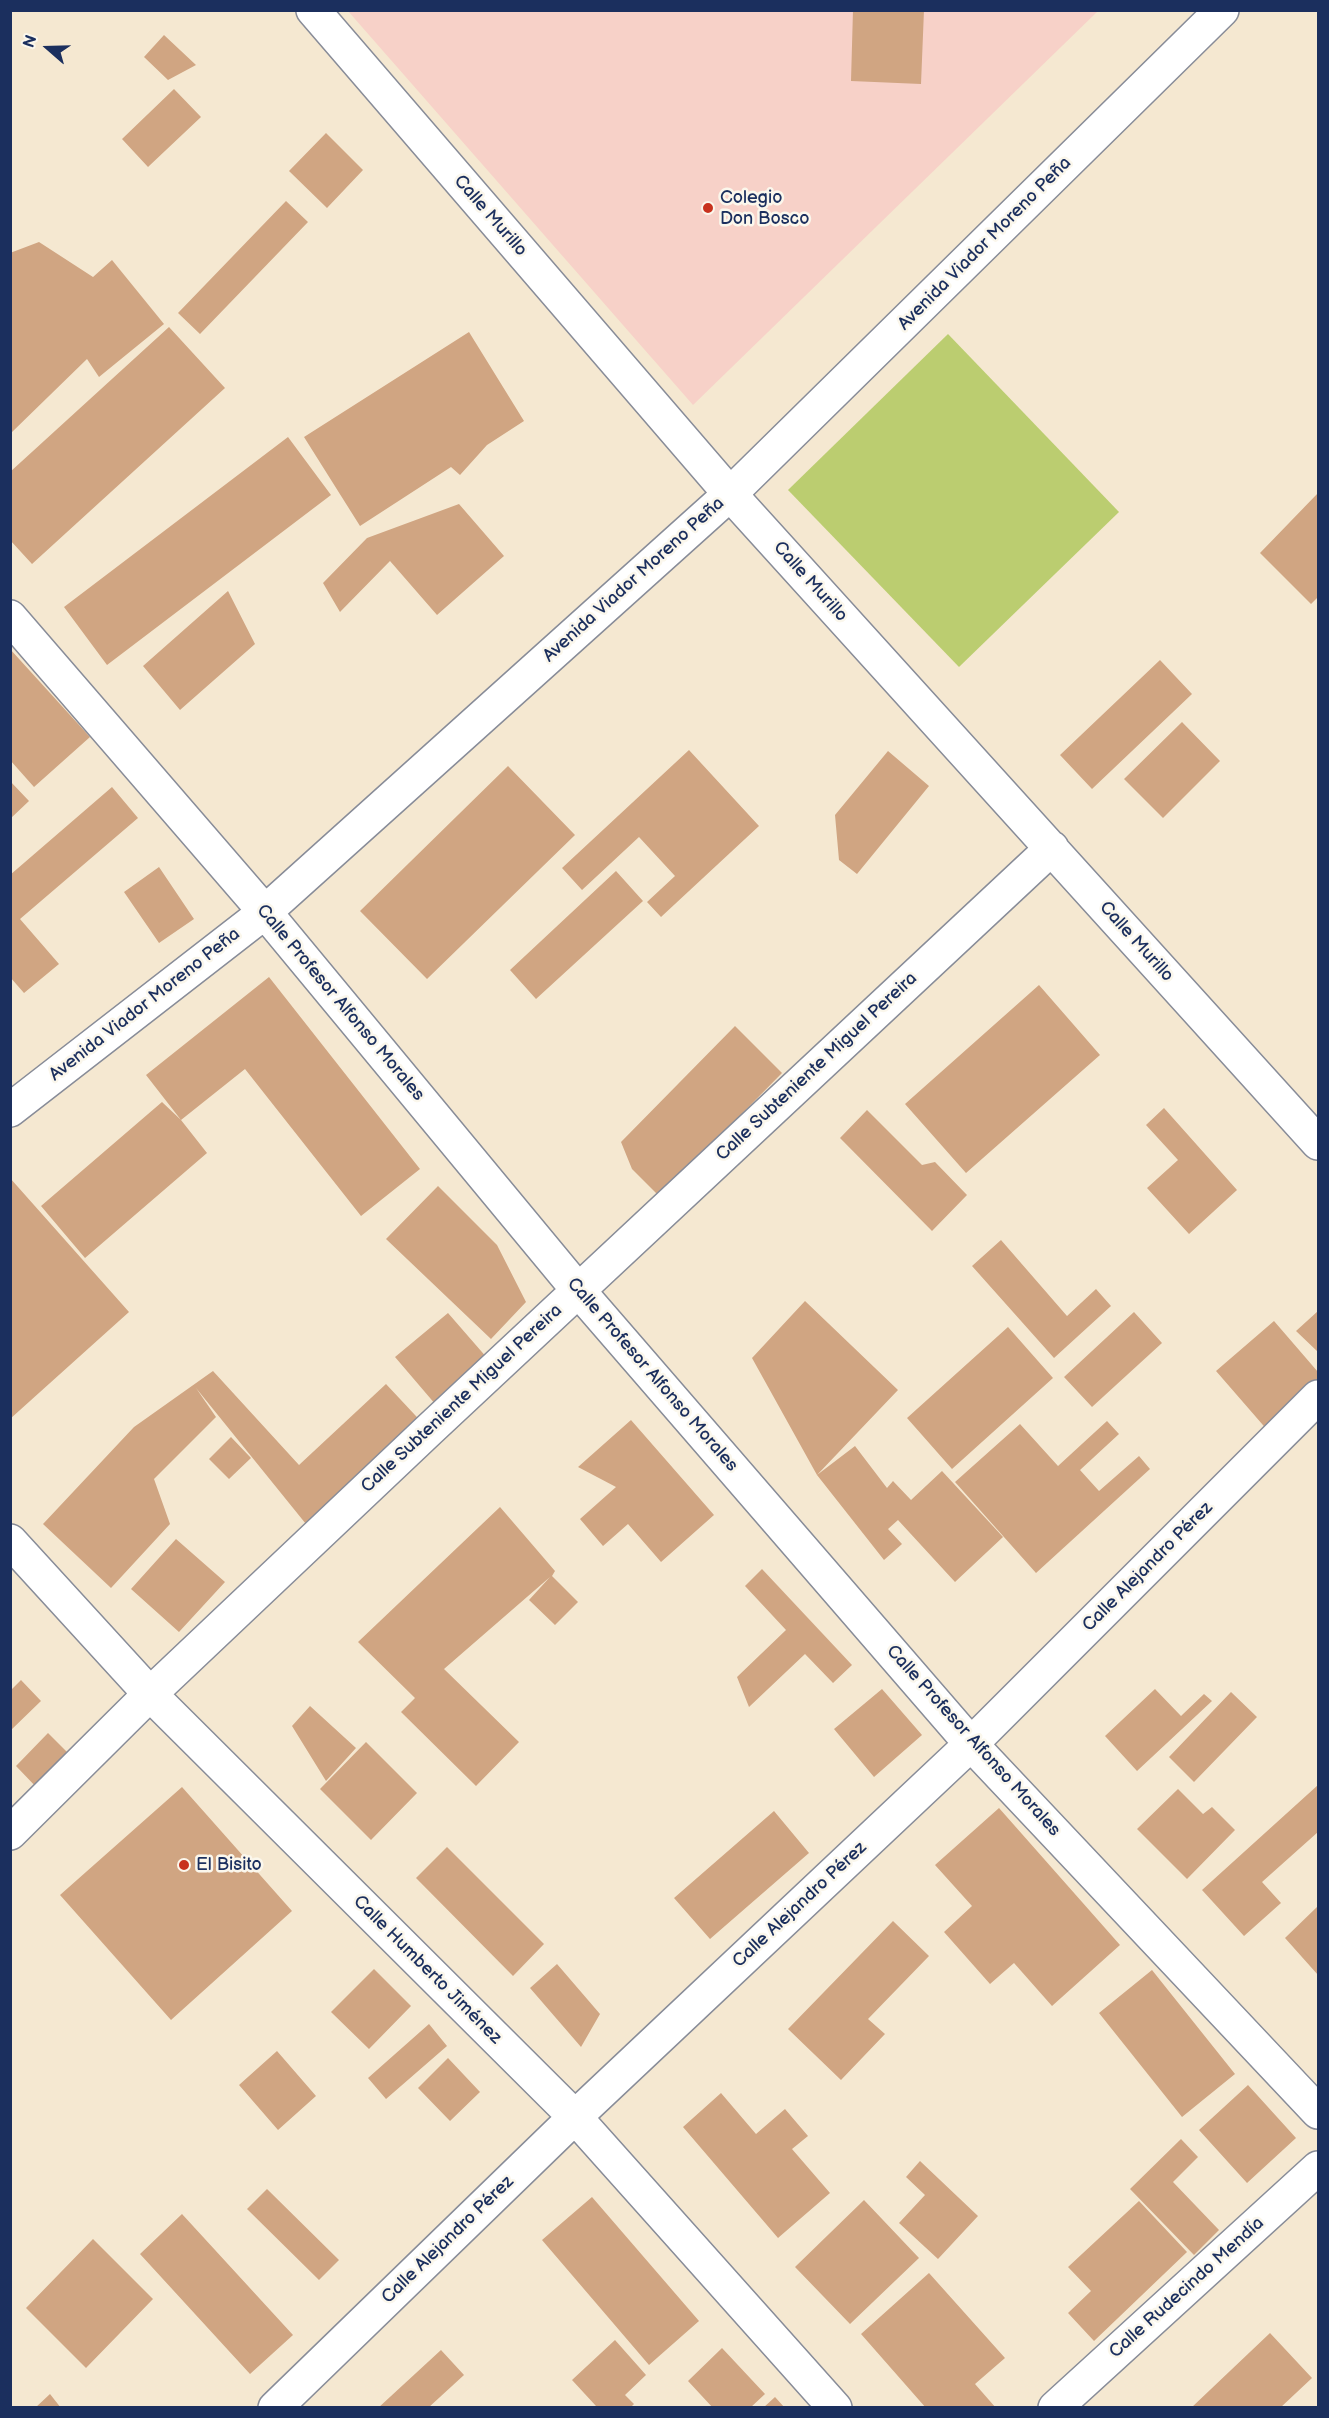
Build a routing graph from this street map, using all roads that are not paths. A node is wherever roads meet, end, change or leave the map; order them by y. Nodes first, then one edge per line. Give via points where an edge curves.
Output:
1 (313, 10) edge
2 (1222, 10) edge
3 (730, 494) junction
4 (10, 617) edge
5 (1052, 848) junction
6 (266, 912) junction
7 (10, 1110) edge
8 (1318, 1143) edge
9 (578, 1290) junction
10 (1318, 1397) edge
11 (10, 1541) edge
12 (150, 1695) junction
13 (971, 1744) junction
14 (10, 1833) edge
15 (1318, 2112) edge
16 (575, 2117) junction
17 (1318, 2168) edge
18 (275, 2408) edge
19 (835, 2408) edge
20 (1055, 2408) edge

1 - 3 street, Calle Murillo
2 - 3 street, Avenida Viador Moreno Peña
3 - 5 street, Calle Murillo
3 - 6 street, Avenida Viador Moreno Peña
4 - 6 street, Calle Profesor Alfonso Morales
5 - 8 street, Calle Murillo
5 - 9 street, Calle Subteniente Miguel Pereira
6 - 7 street, Avenida Viador Moreno Peña
6 - 9 street, Calle Profesor Alfonso Morales
9 - 12 street, Calle Subteniente Miguel Pereira
9 - 13 street, Calle Profesor Alfonso Morales
10 - 13 street, Calle Alejandro Pérez
11 - 12 street, Calle Humberto Jiménez
12 - 14 street, Calle Subteniente Miguel Pereira
12 - 16 street, Calle Humberto Jiménez
13 - 15 street, Calle Profesor Alfonso Morales
13 - 16 street, Calle Alejandro Pérez
16 - 18 street, Calle Alejandro Pérez
16 - 19 street, Calle Humberto Jiménez
17 - 20 street, Calle Rudecindo Mendía

